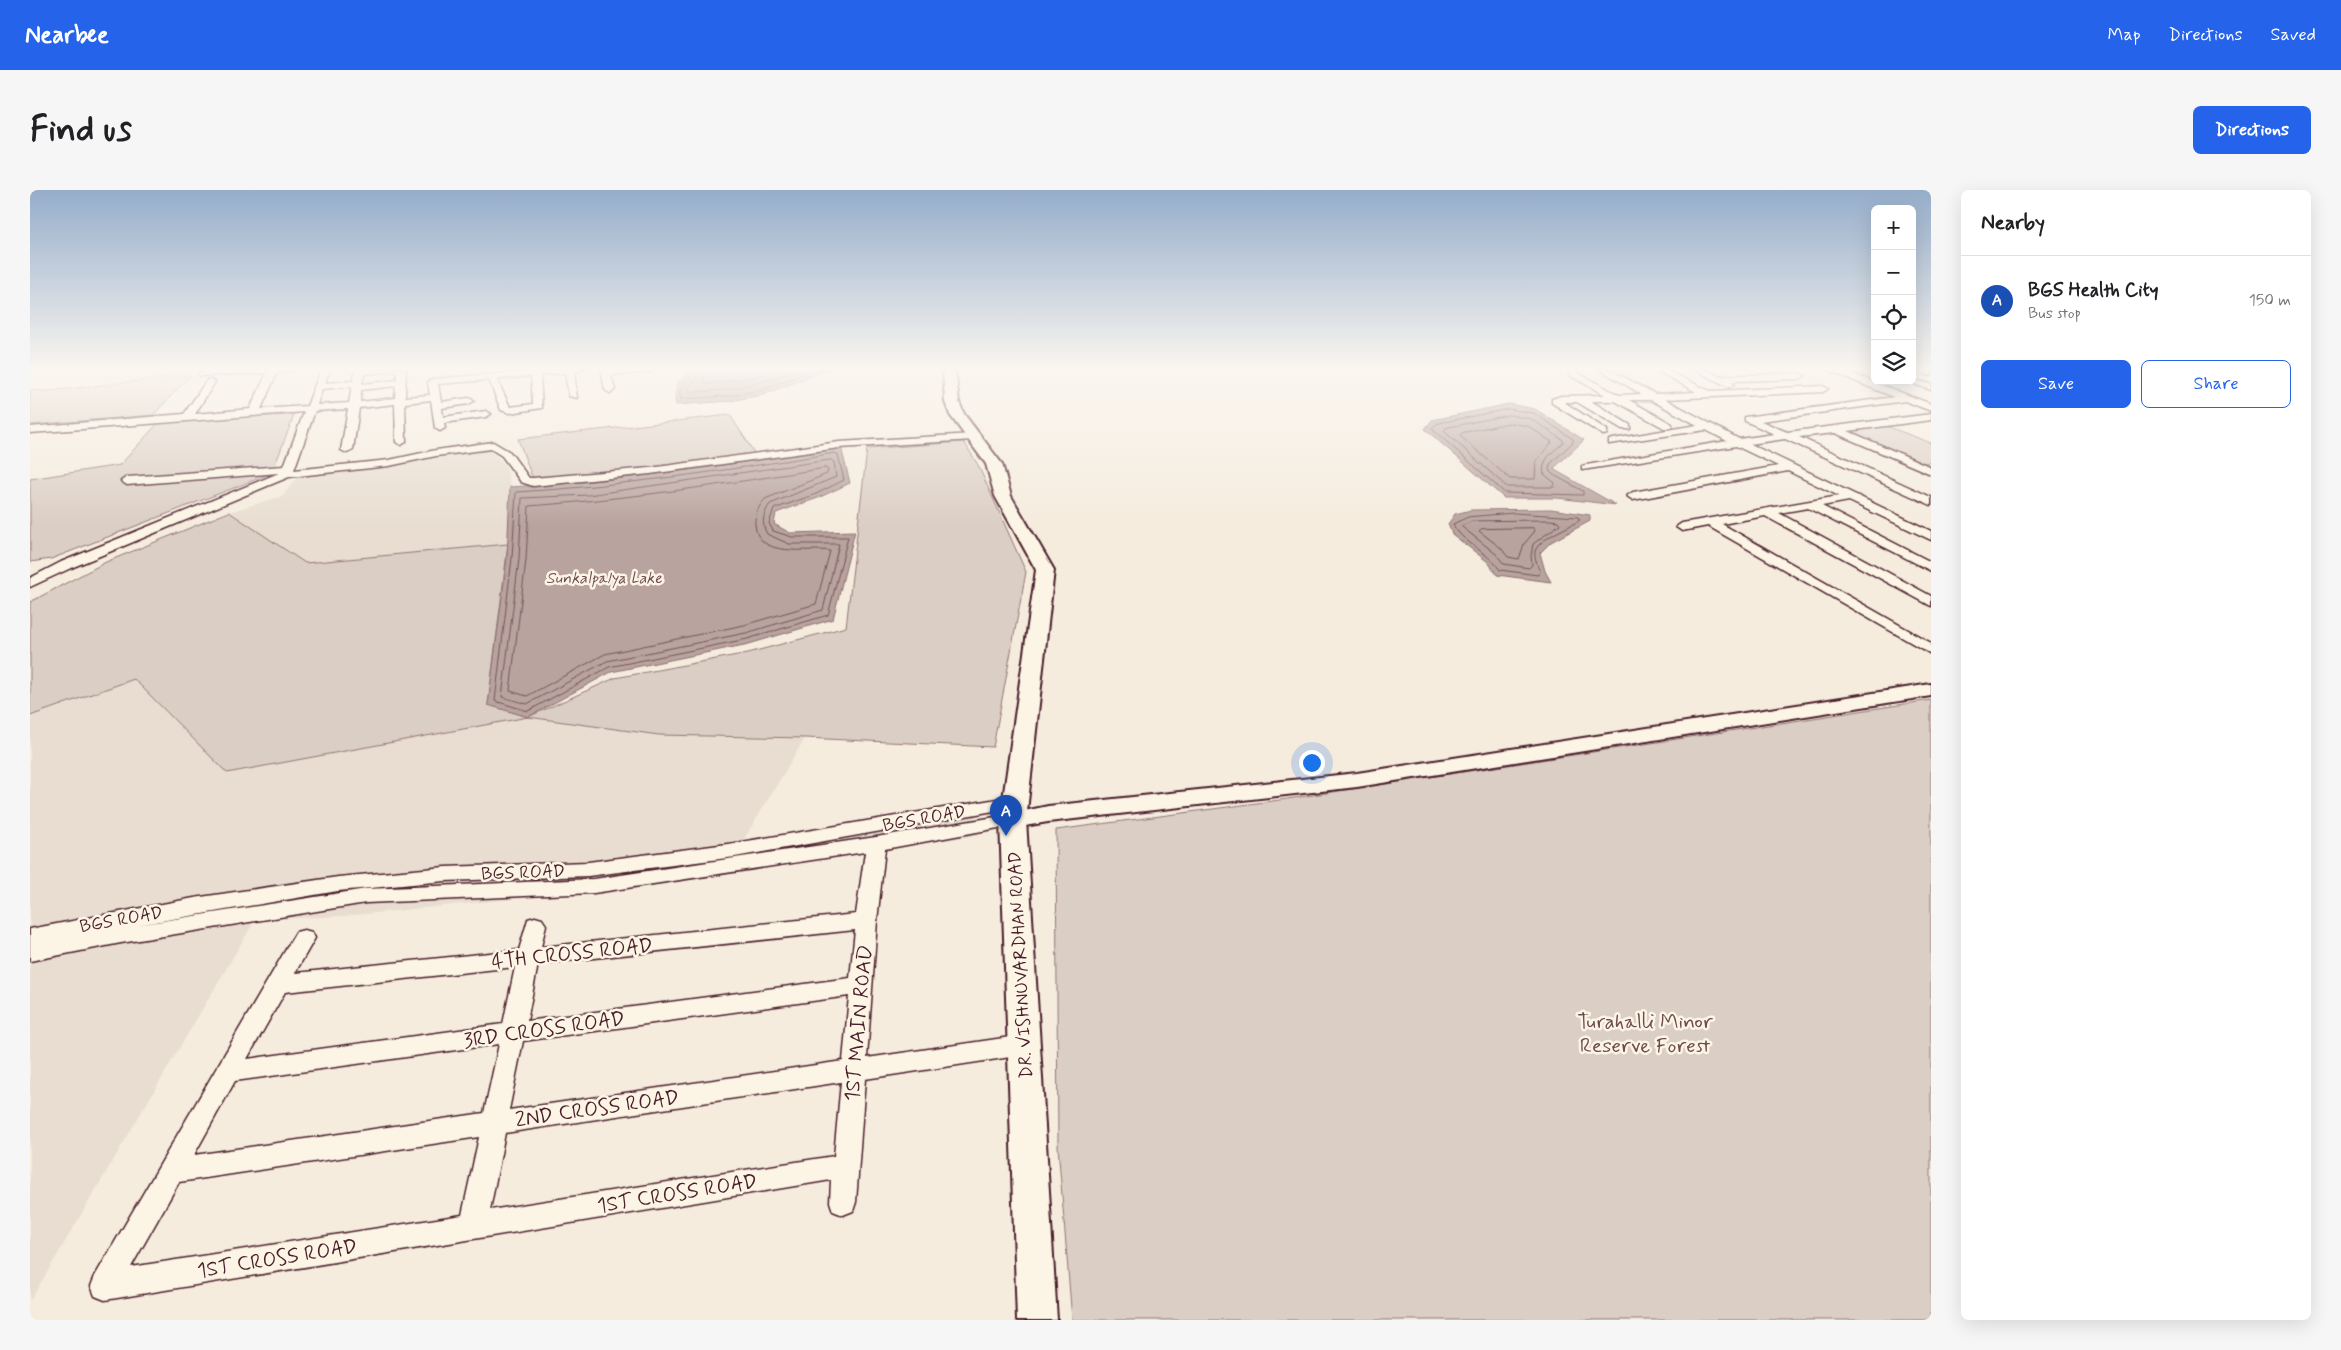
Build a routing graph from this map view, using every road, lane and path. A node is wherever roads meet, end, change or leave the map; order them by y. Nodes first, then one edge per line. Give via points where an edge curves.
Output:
1 (130, 422) edge
2 (305, 422) edge
3 (351, 422) edge
4 (400, 422) edge
5 (438, 422) edge
6 (453, 422) edge
7 (962, 422) edge
8 (1587, 422) edge
9 (1618, 422) edge
10 (1660, 422) edge
11 (1698, 422) edge
12 (1756, 422) edge
13 (1893, 422) edge
14 (1668, 426) dead end
15 (1626, 427) dead end
16 (1707, 427) junction
17 (1835, 429) junction
18 (30, 430) edge
19 (1603, 432) dead end
20 (1788, 436) junction
21 (973, 437) junction
22 (401, 442) dead end
23 (1614, 442) dead end
24 (1738, 442) junction
25 (347, 450) dead end
26 (1586, 468) dead end
27 (1791, 468) junction
28 (288, 471) junction
29 (1931, 471) edge
30 (127, 481) dead end
31 (1633, 496) dead end
32 (1851, 496) junction
33 (1931, 501) edge
34 (1809, 504) junction
35 (1767, 512) junction
36 (1710, 522) junction
37 (1682, 527) dead end
38 (1931, 536) edge
39 (1931, 567) edge
40 (30, 583) edge
41 (1931, 602) edge
42 (1931, 650) edge
43 (1931, 690) edge
44 (1014, 811) junction
45 (876, 844) junction
46 (866, 921) junction
47 (535, 925) dead end
48 (30, 937) edge
49 (304, 938) dead end
50 (30, 953) edge
51 (528, 957) junction
52 (278, 984) junction
53 (861, 985) junction
54 (512, 1033) junction
55 (1024, 1045) junction
56 (854, 1070) junction
57 (227, 1072) junction
58 (494, 1123) junction
59 (846, 1166) junction
60 (170, 1171) junction
61 (843, 1202) dead end
62 (473, 1226) junction
63 (1037, 1320) edge

1 - 18 street
2 - 28 street
3 - 25 street
4 - 22 street
5 - 6 street via 439,425
7 - 21 main road, DR. VISHNUVARDHAN ROAD
8 - 19 street
9 - 15 street
10 - 14 street
11 - 16 street
12 - 20 street
13 - 17 street
16 - 23 street
16 - 24 street
17 - 20 street
17 - 29 street
20 - 24 street
20 - 33 street
21 - 28 street via 839,444 622,475 533,482 524,480 506,454 493,445 389,463
21 - 44 main road, DR. VISHNUVARDHAN ROAD via 994,464 1003,496 1045,570
24 - 26 street
24 - 27 street
27 - 31 street
27 - 32 street
28 - 30 street
28 - 40 street
32 - 34 street
32 - 38 street
34 - 35 street
34 - 39 street
35 - 36 street
35 - 41 street
36 - 37 street
36 - 42 street
43 - 44 street via 1357,780 1048,814
44 - 45 street, BGS ROAD
44 - 48 street, BGS ROAD via 596,868 436,875 338,884 194,906
44 - 55 main road, DR. VISHNUVARDHAN ROAD
45 - 46 street, 1ST MAIN ROAD
45 - 50 street, BGS ROAD via 557,890 413,893 322,902
46 - 51 street, 4TH CROSS ROAD
46 - 53 street, 1ST MAIN ROAD
47 - 51 street
49 - 52 street, 1ST CROSS ROAD
51 - 52 street, 4TH CROSS ROAD
51 - 54 street
52 - 57 street, 1ST CROSS ROAD
53 - 54 street, 3RD CROSS ROAD
53 - 56 street, 1ST MAIN ROAD
54 - 57 street, 3RD CROSS ROAD
54 - 58 street
55 - 56 street, 2ND CROSS ROAD
55 - 63 main road, DR. VISHNUVARDHAN ROAD
56 - 58 street, 2ND CROSS ROAD
56 - 59 street, 1ST MAIN ROAD
57 - 60 street, 1ST CROSS ROAD
58 - 60 street, 2ND CROSS ROAD
58 - 62 street
59 - 61 street, 1ST MAIN ROAD
59 - 62 street, 1ST CROSS ROAD
60 - 62 street, 1ST CROSS ROAD via 105,1286

